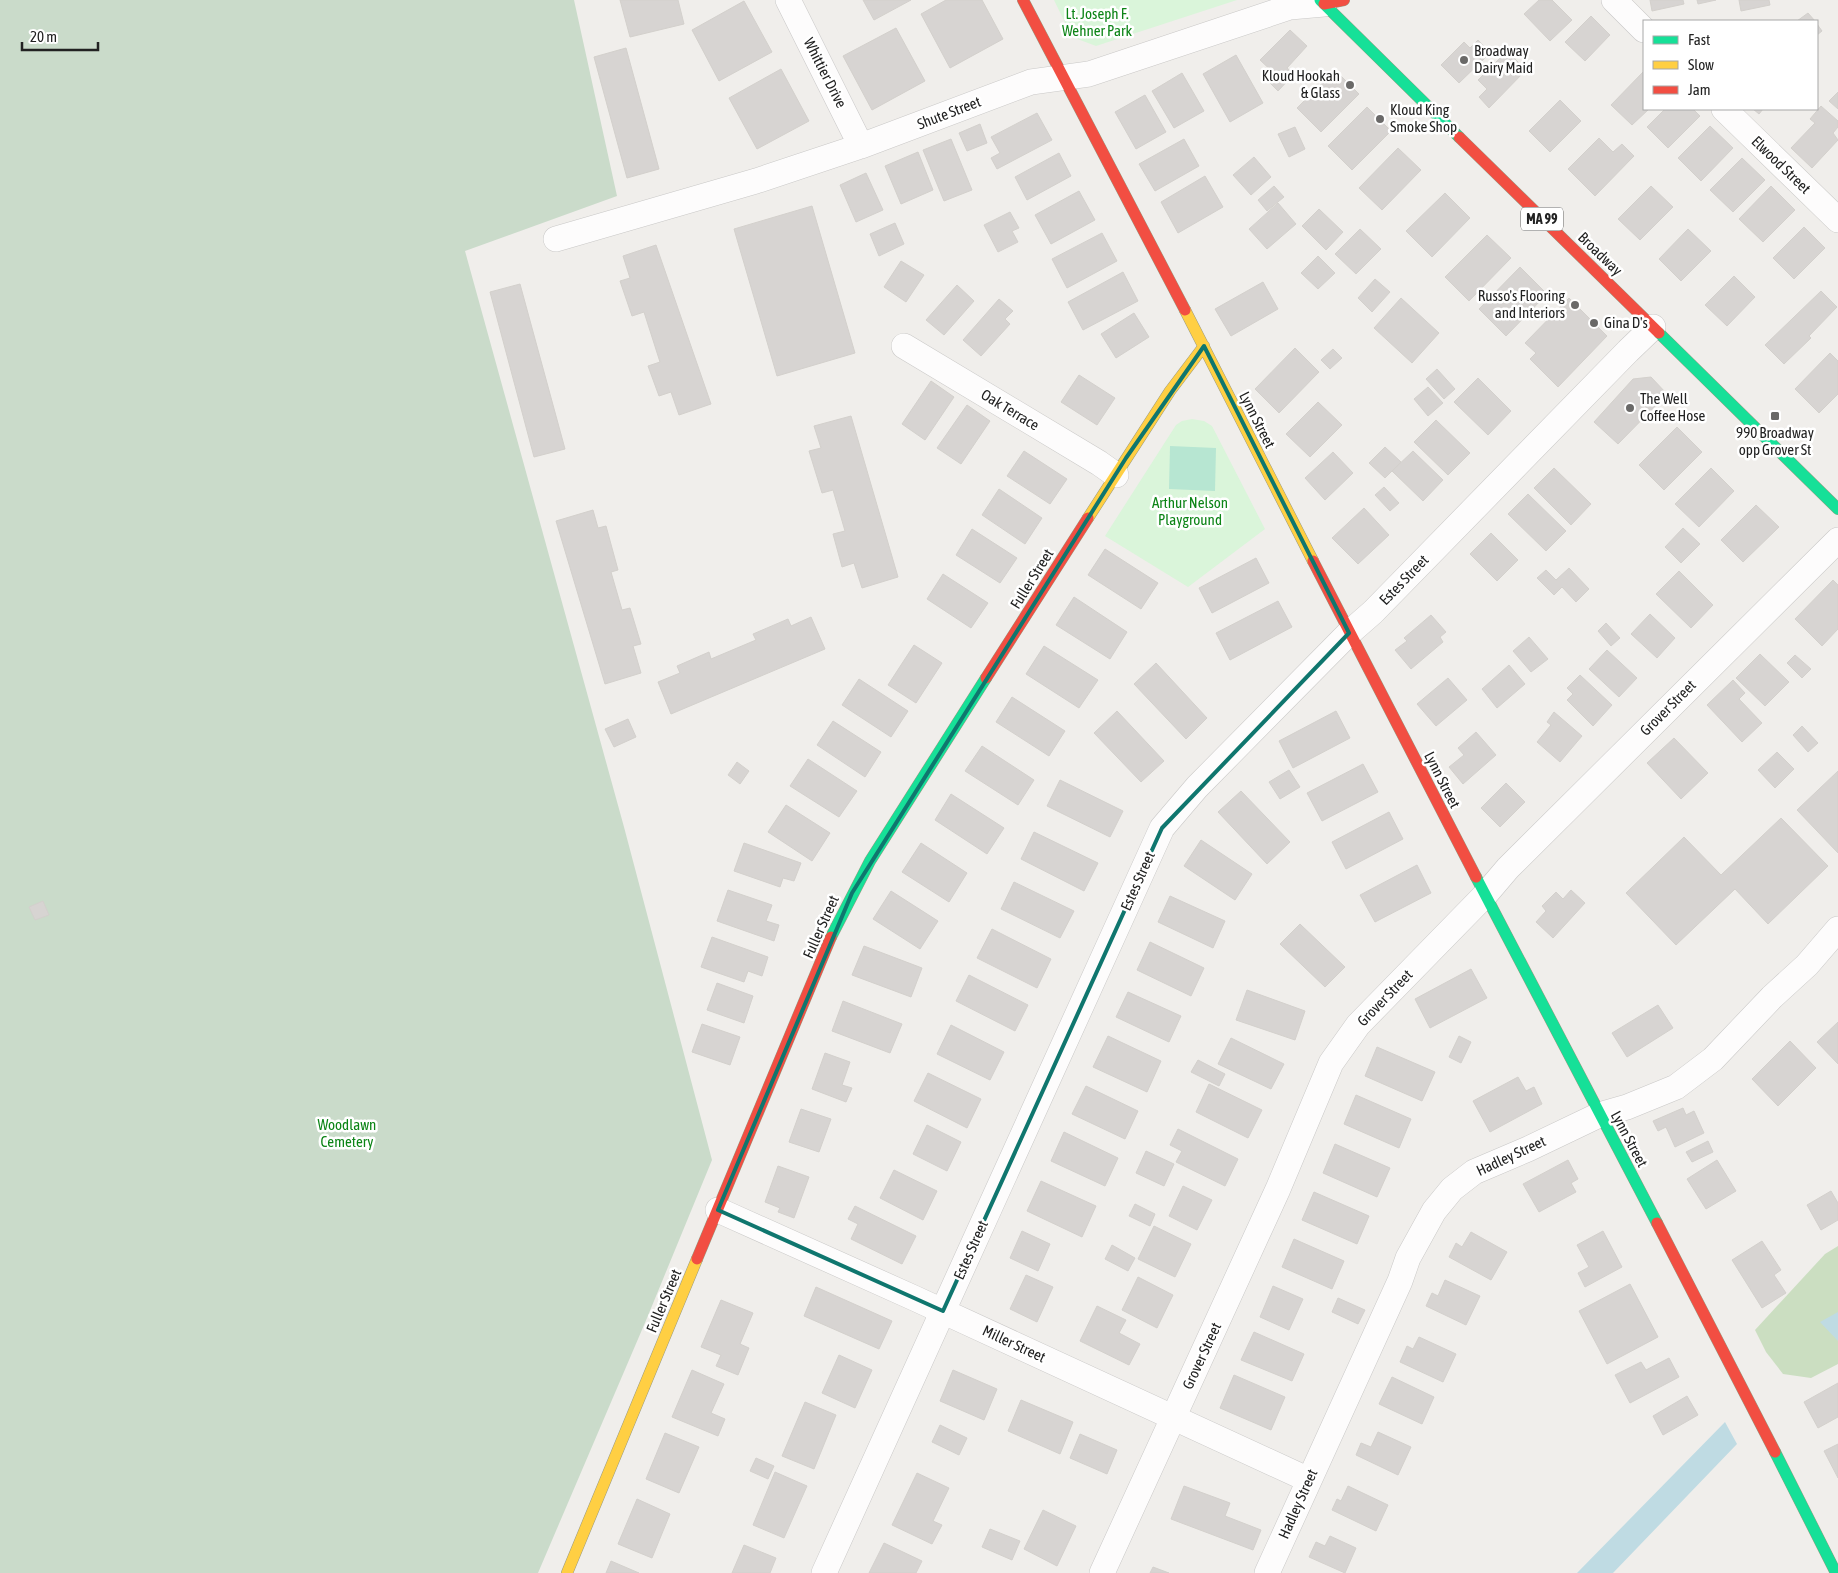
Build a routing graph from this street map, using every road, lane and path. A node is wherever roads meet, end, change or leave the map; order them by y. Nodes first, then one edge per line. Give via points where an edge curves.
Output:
1 (788, 0) edge
2 (1024, 0) edge
3 (1614, 0) edge
4 (1329, 1) edge
5 (1643, 29) edge
6 (1064, 79) junction
7 (1725, 110) edge
8 (861, 146) junction
9 (1838, 220) edge
10 (556, 239) dead end
11 (1653, 327) junction
12 (904, 346) dead end
13 (1204, 346) junction
14 (1116, 475) junction
15 (1838, 509) edge
16 (1838, 540) edge
17 (1349, 633) junction
18 (1486, 896) junction
19 (1838, 929) edge
20 (1599, 1115) junction
21 (718, 1210) junction
22 (943, 1311) junction
23 (1174, 1418) junction
24 (1308, 1480) junction
25 (567, 1573) edge
26 (824, 1573) edge
27 (1102, 1573) edge
28 (1267, 1573) edge
29 (1836, 1573) edge

1 - 8 street, Whittier Drive
2 - 6 main road, Lynn Street
3 - 5 street
4 - 6 street, Shute Street via 1290,7 1097,72
4 - 11 main road, Broadway / MA 99
6 - 8 street, Shute Street via 1031,82
6 - 13 main road, Lynn Street
7 - 9 street, Elwood Street
8 - 10 street, Shute Street via 756,181
11 - 15 main road, Broadway / MA 99
11 - 17 street, Estes Street
12 - 14 street, Oak Terrace
13 - 14 main road, Fuller Street via 1170,391
13 - 17 main road, Lynn Street
14 - 21 main road, Fuller Street via 852,893 836,924
16 - 18 street, Grover Street via 1508,868
17 - 18 main road, Lynn Street
17 - 22 street, Estes Street via 1197,787 1162,828
18 - 20 main road, Lynn Street
18 - 23 street, Grover Street via 1358,1025 1331,1063
19 - 20 street, Hadley Street via 1807,965 1713,1059 1676,1087
20 - 24 street, Hadley Street via 1474,1172 1452,1189 1434,1211 1408,1258
20 - 29 main road, Lynn Street
21 - 22 street, Miller Street
21 - 25 main road, Fuller Street
22 - 23 street, Miller Street
22 - 26 street, Estes Street
23 - 24 street, Miller Street
23 - 27 street, Grover Street
24 - 28 street, Hadley Street

